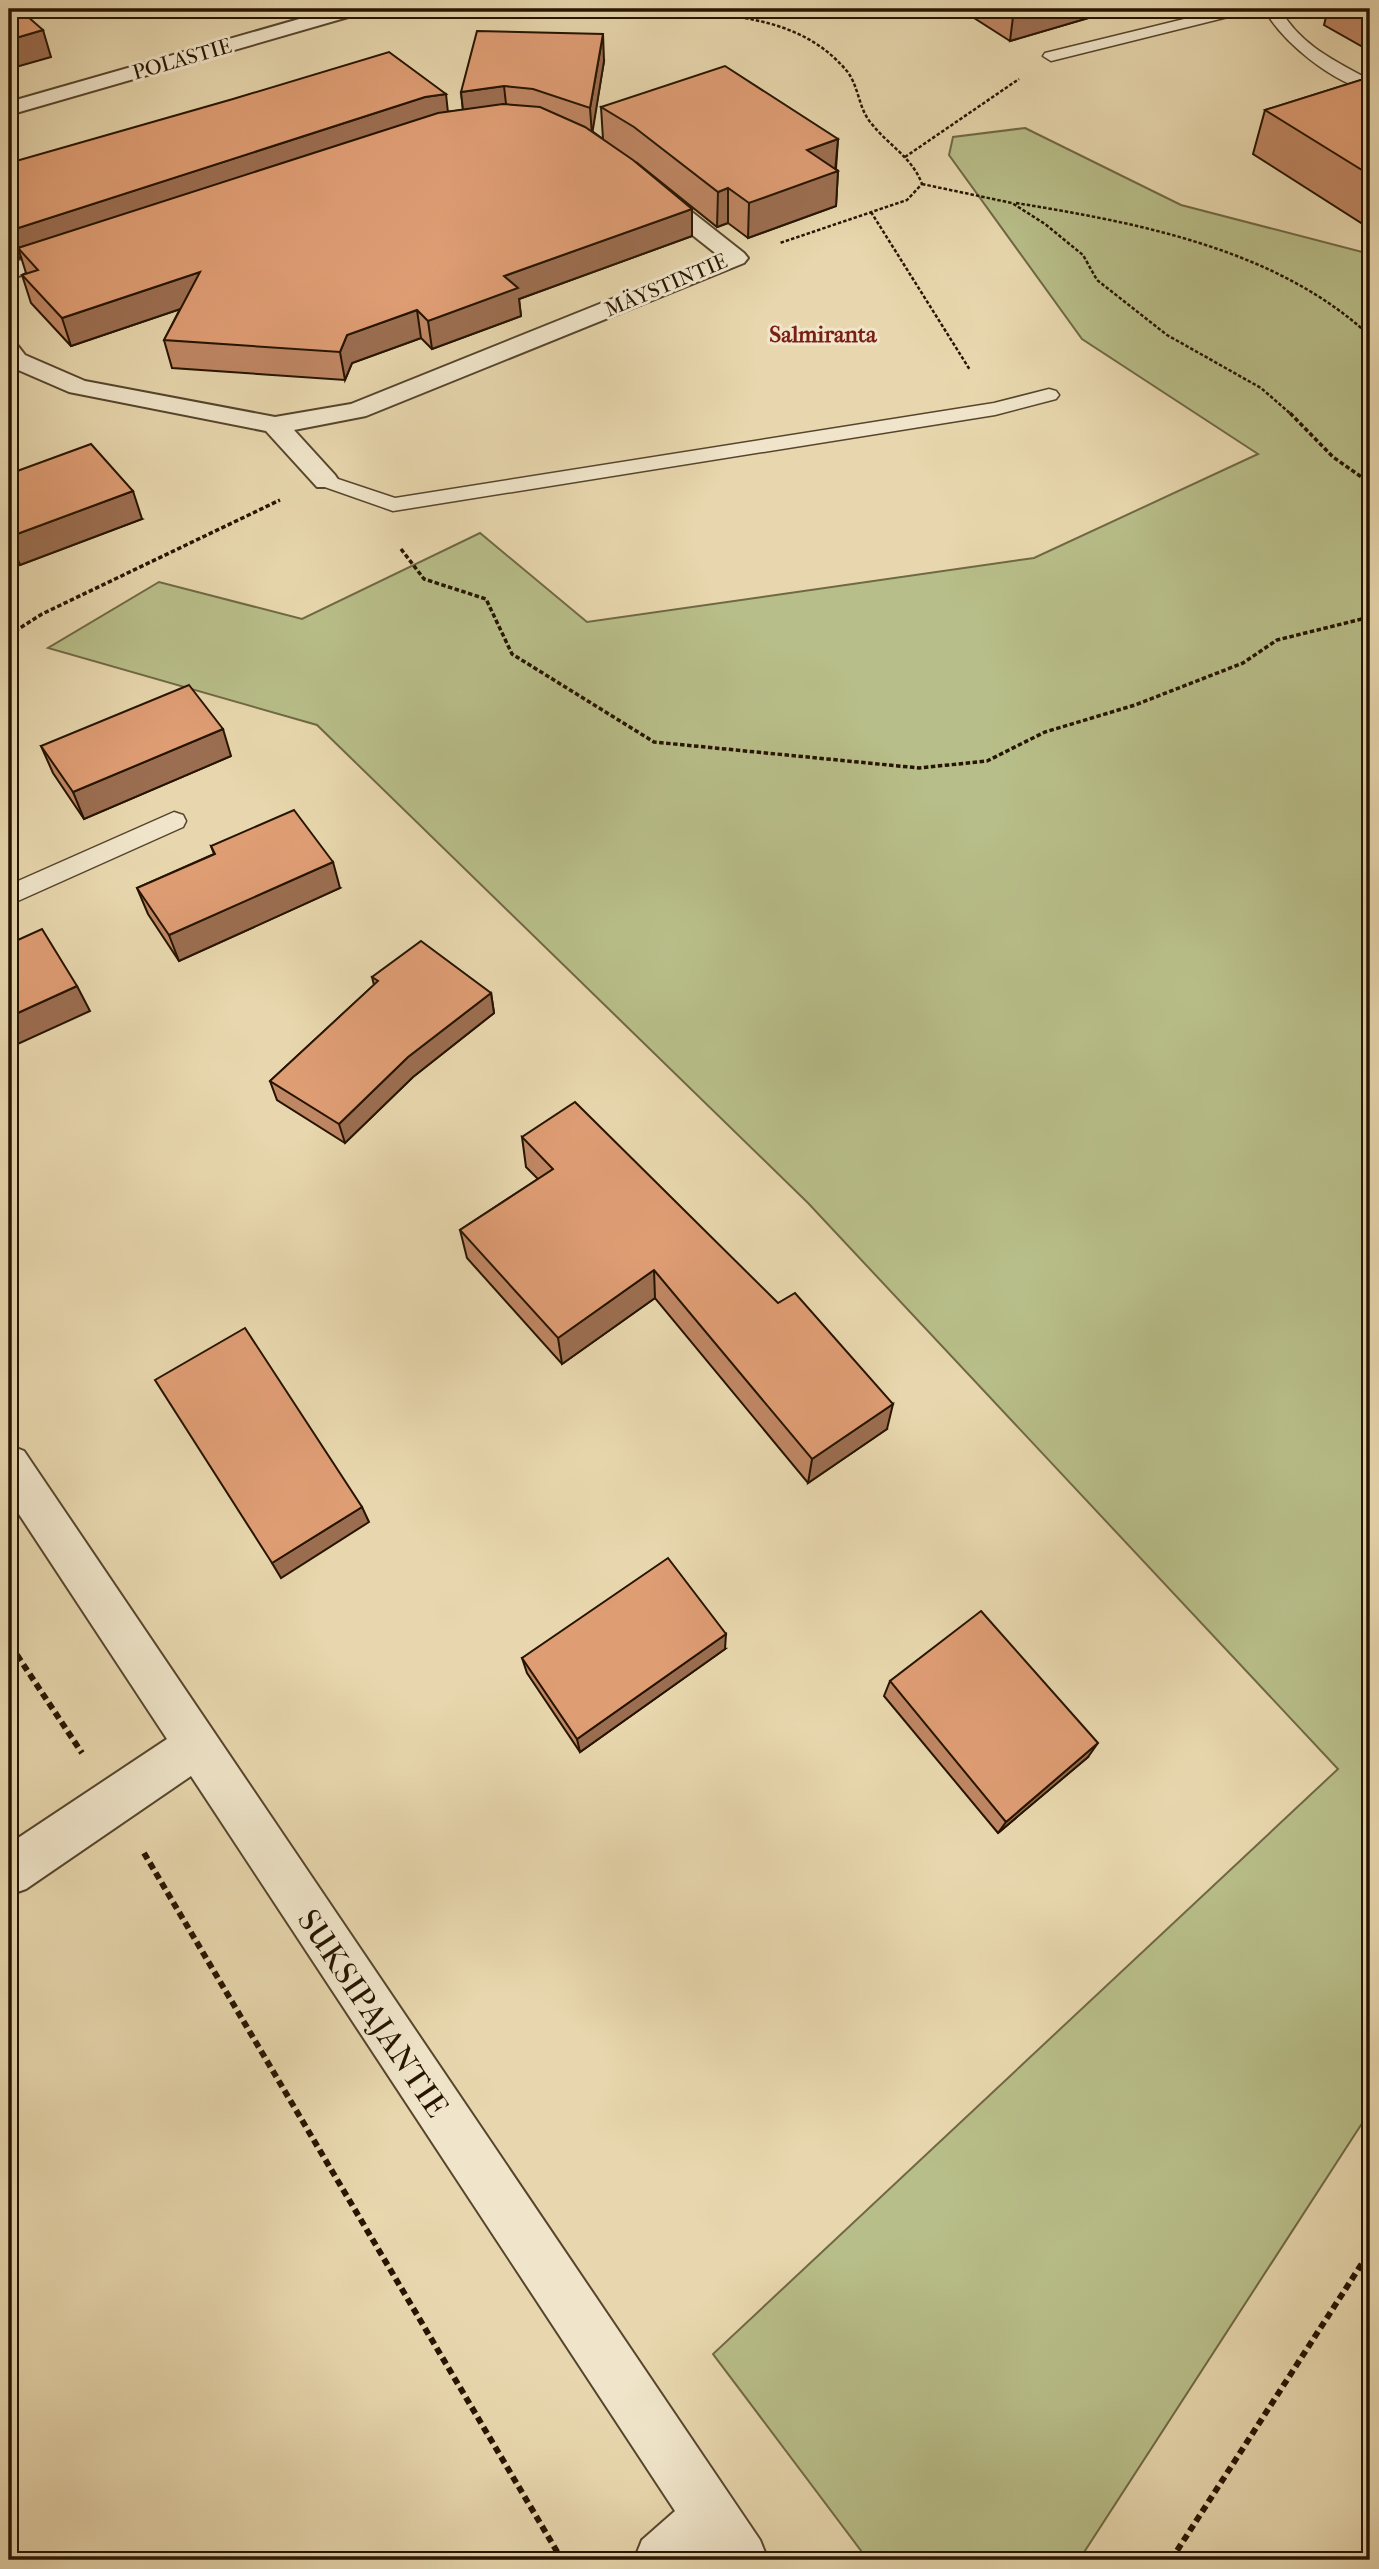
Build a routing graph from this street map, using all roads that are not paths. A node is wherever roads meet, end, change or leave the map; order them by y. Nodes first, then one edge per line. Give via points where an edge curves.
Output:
1 (355, 9) edge
2 (1243, 9) edge
3 (1272, 9) edge
4 (1051, 56) road end
5 (1370, 86) edge
6 (9, 109) edge
7 (631, 176) edge
8 (100, 242) edge
9 (9, 272) edge
10 (9, 351) edge
11 (1049, 395) dead end
12 (275, 425) junction
13 (326, 481) joint
14 (174, 821) dead end
15 (9, 896) edge
16 (9, 1464) edge
17 (195, 1747) junction
18 (9, 1872) edge
19 (725, 2538) edge
20 (662, 2560) edge

1 - 6 street, POLASTIE
2 - 4 lane
3 - 5 lane via 1301,47
7 - 12 street, MÄYSTINTIE via 736,258 357,411
8 - 9 street
10 - 12 street, MÄYSTINTIE via 16,360 78,387
11 - 13 lane via 995,409 393,505
12 - 13 street
14 - 15 lane
16 - 17 street, SUKSIPAJANTIE
17 - 18 street
17 - 19 street, SUKSIPAJANTIE
19 - 20 street

